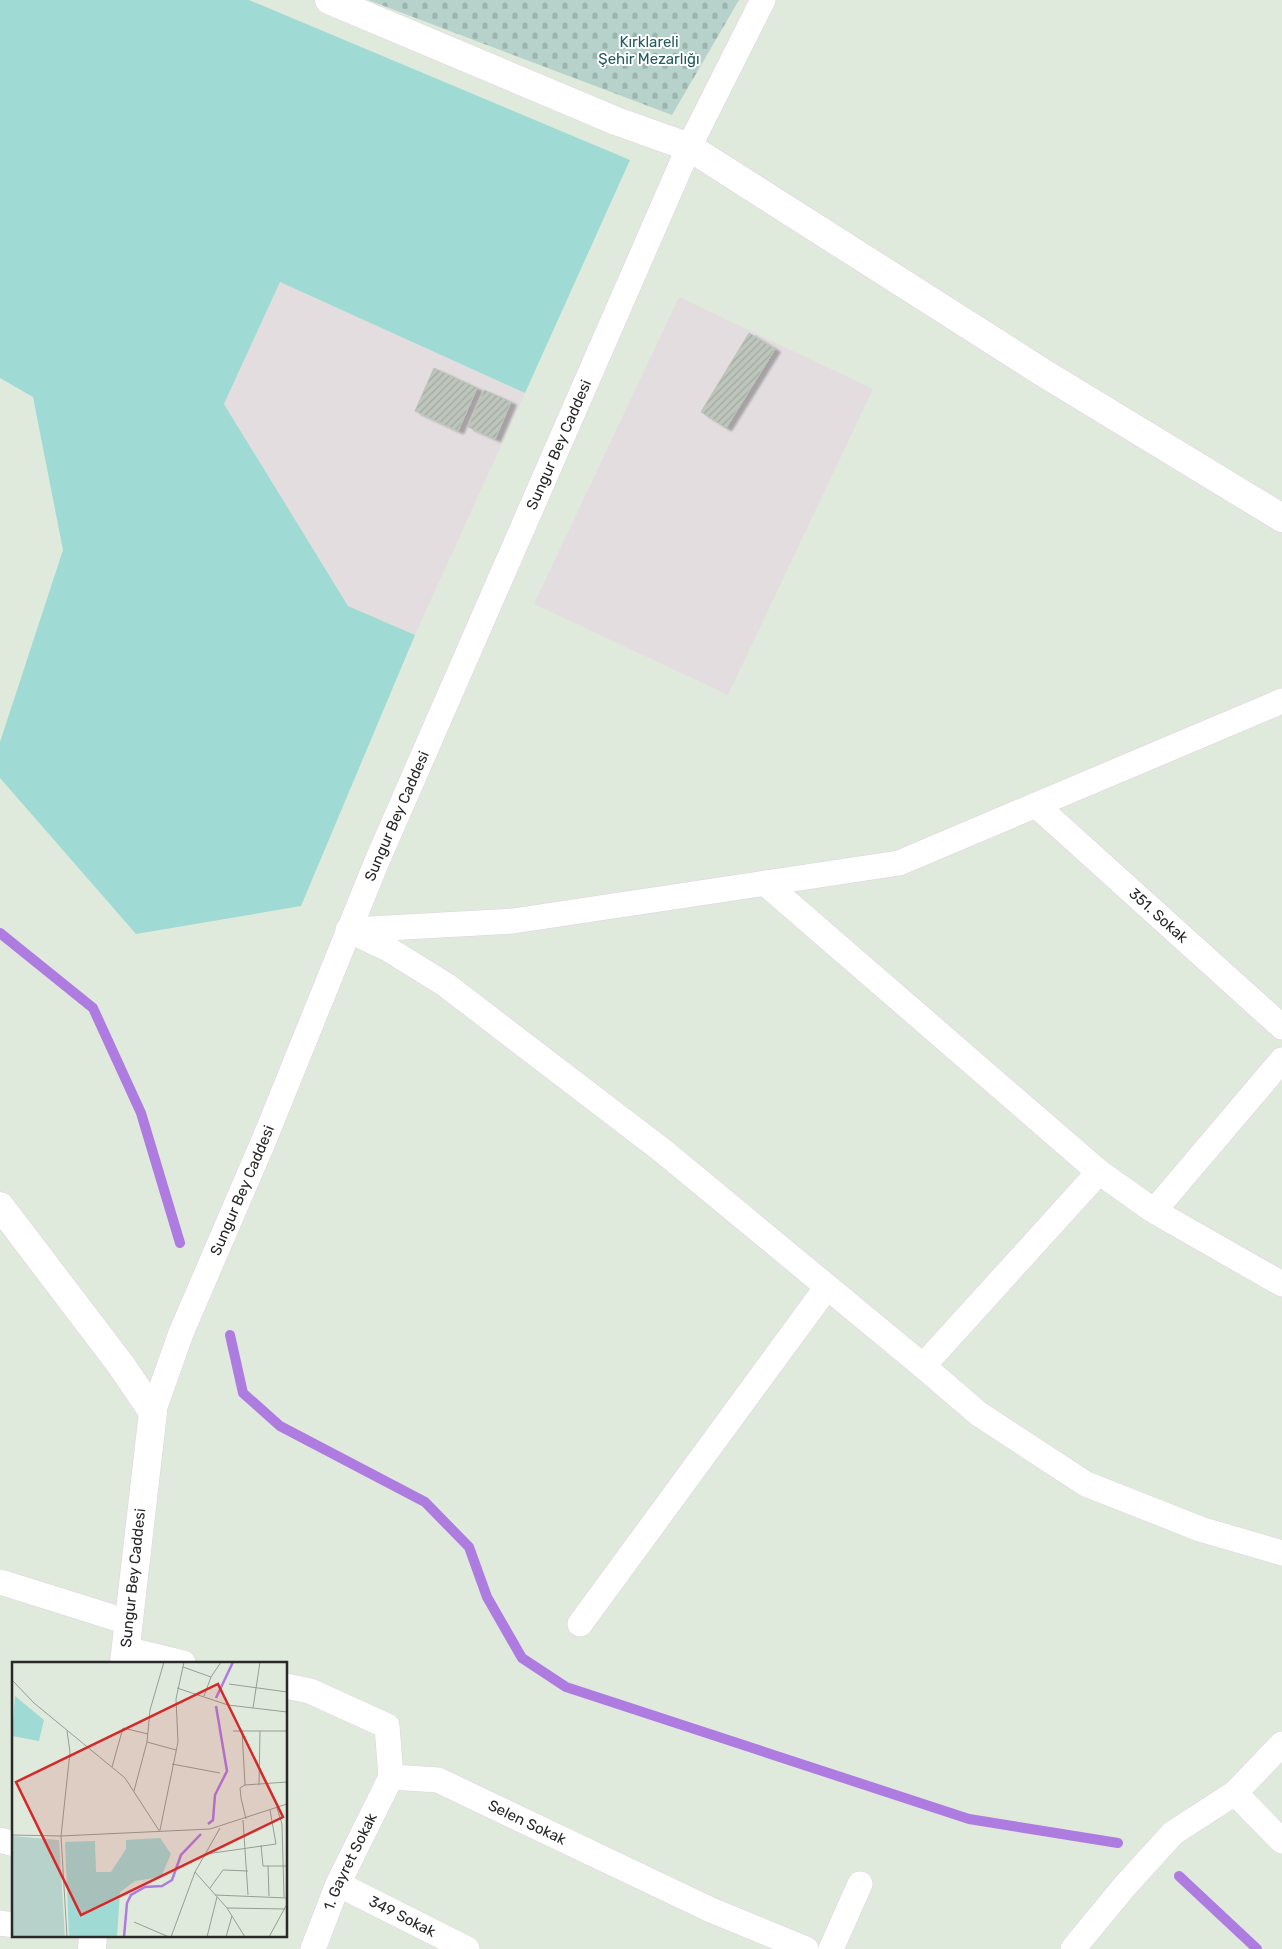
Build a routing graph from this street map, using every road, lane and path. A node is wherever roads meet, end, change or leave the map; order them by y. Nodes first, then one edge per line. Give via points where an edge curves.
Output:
1 (329, 0) edge
2 (764, 0) edge
3 (689, 147) junction
4 (1282, 518) edge
5 (1282, 701) edge
6 (1036, 805) junction
7 (765, 883) junction
8 (348, 930) junction
9 (1282, 1027) edge
10 (1282, 1060) edge
11 (1099, 1172) junction
12 (1154, 1212) junction
13 (1, 1215) edge
14 (1282, 1284) edge
15 (827, 1287) junction
16 (923, 1366) junction
17 (153, 1412) junction
18 (1282, 1553) edge
19 (0, 1582) edge
20 (128, 1622) junction
21 (580, 1624) dead end
22 (124, 1656) edge
23 (175, 1662) edge
24 (288, 1686) edge
25 (1282, 1744) edge
26 (391, 1777) junction
27 (1235, 1793) junction
28 (1282, 1841) edge
29 (338, 1884) junction
30 (860, 1884) dead end
31 (313, 1949) edge
32 (467, 1949) edge
33 (806, 1949) edge
34 (831, 1949) edge
35 (1073, 1949) edge

1 - 3 street via 616,121
2 - 3 street, Sungur Bey Caddesi
3 - 4 street via 1042,372
3 - 8 street, Sungur Bey Caddesi
5 - 6 street
6 - 7 street via 899,863
6 - 9 street, 351. Sokak
7 - 8 street via 513,921
7 - 11 street
8 - 15 street via 388,949 446,985 663,1151
8 - 17 street, Sungur Bey Caddesi via 264,1140 181,1333
10 - 12 street
11 - 12 street
11 - 16 street
12 - 14 street
13 - 17 street via 121,1365
15 - 16 street
15 - 21 street
16 - 18 street via 979,1414 1086,1484 1200,1529
17 - 20 street, Sungur Bey Caddesi
19 - 20 street
20 - 22 street, Sungur Bey Caddesi
22 - 23 street
24 - 26 street via 310,1691 387,1726
25 - 27 street
26 - 29 street, 1. Gayret Sokak
26 - 33 street, Selen Sokak via 438,1780 712,1910
27 - 28 street
27 - 35 street via 1173,1833
29 - 31 street, 1. Gayret Sokak
29 - 32 street, 349 Sokak
30 - 34 street

